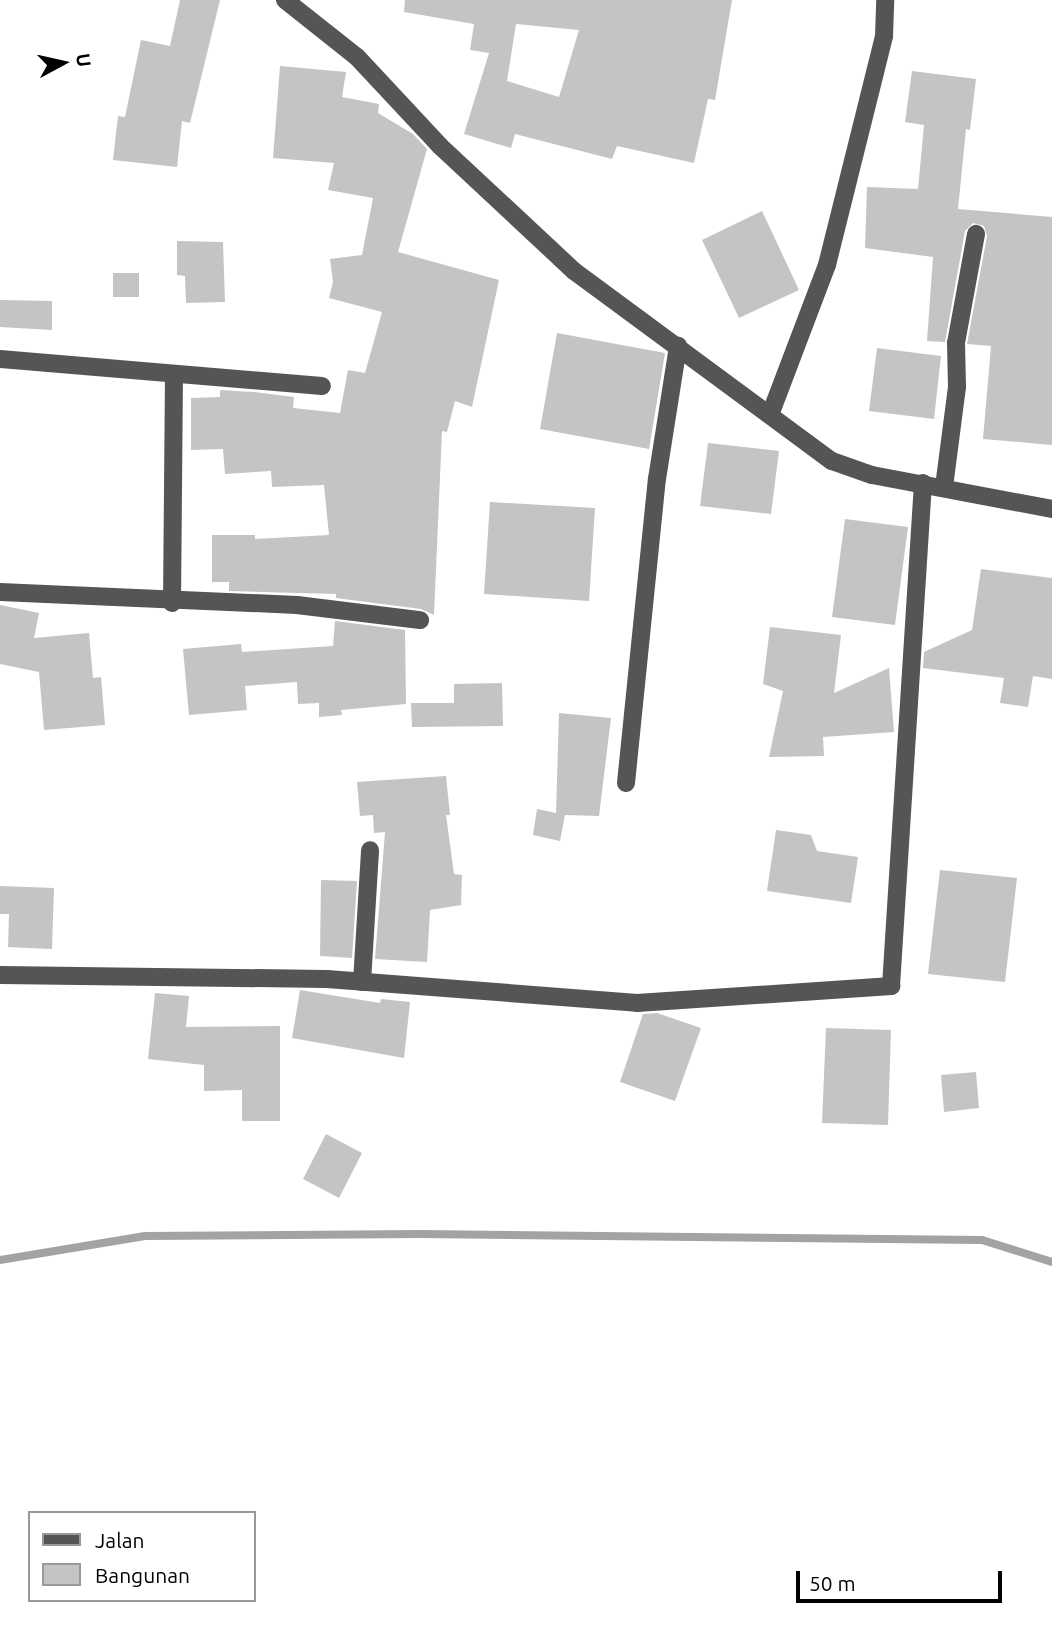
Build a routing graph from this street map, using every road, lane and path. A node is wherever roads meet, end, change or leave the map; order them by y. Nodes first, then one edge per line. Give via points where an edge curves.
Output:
1 (285, 0) edge
2 (885, 0) edge
3 (976, 234) dead end
4 (678, 346) junction
5 (0, 359) edge
6 (174, 375) junction
7 (322, 386) dead end
8 (770, 415) junction
9 (923, 483) junction
10 (944, 487) junction
11 (1052, 509) edge
12 (0, 592) edge
13 (172, 603) junction
14 (420, 620) dead end
15 (626, 783) dead end
16 (370, 850) dead end
17 (0, 975) edge
18 (362, 982) junction

1 - 4 street via 356,57 440,146 574,271
2 - 8 street via 884,36 827,265
3 - 10 street via 956,343 957,387
4 - 8 street
4 - 15 street via 657,479
5 - 6 street
6 - 7 street
6 - 13 street
8 - 9 street via 832,461 872,475
9 - 10 street
9 - 18 street via 891,986 637,1003
10 - 11 street
12 - 13 street
13 - 14 street via 297,605
16 - 18 street
17 - 18 street

